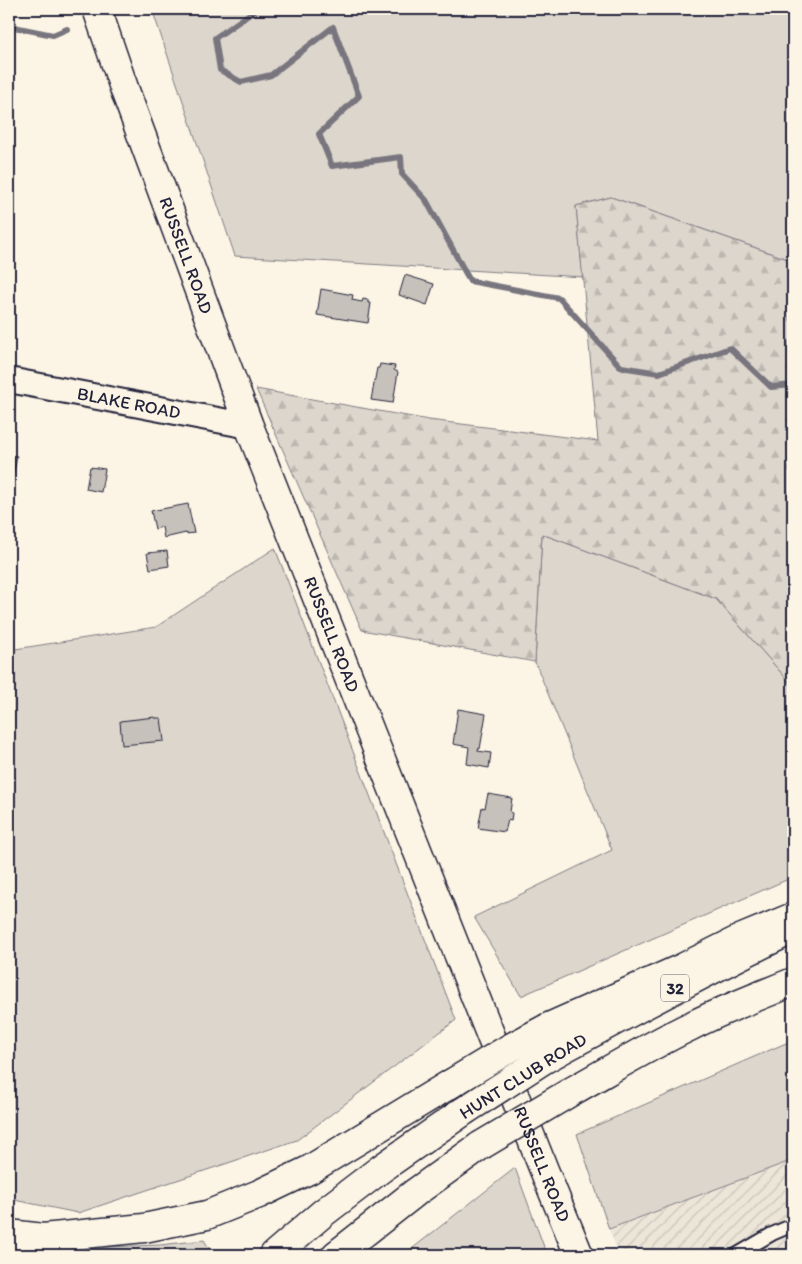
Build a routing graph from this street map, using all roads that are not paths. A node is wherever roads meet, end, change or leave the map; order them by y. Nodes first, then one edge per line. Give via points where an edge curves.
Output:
1 (96, 9) edge
2 (9, 380) edge
3 (249, 426) junction
4 (793, 917) edge
5 (793, 929) edge
6 (793, 982) edge
7 (554, 1039) junction
8 (793, 1225) edge
9 (9, 1234) edge
10 (274, 1255) edge
11 (336, 1255) edge
12 (579, 1255) edge
13 (736, 1255) edge

1 - 3 main road, RUSSELL ROAD
2 - 3 street, BLAKE ROAD
3 - 12 main road, RUSSELL ROAD
4 - 7 main road via 682,968
5 - 7 main road, HUNT CLUB ROAD / 32 via 631,1011
6 - 11 main road, HUNT CLUB ROAD / 32, bridge via 692,1025 480,1146
7 - 9 main road, bridge via 510,1048 309,1170 207,1216 144,1228 43,1238
7 - 10 main road, HUNT CLUB ROAD / 32, bridge via 543,1060 382,1168
8 - 13 lane

